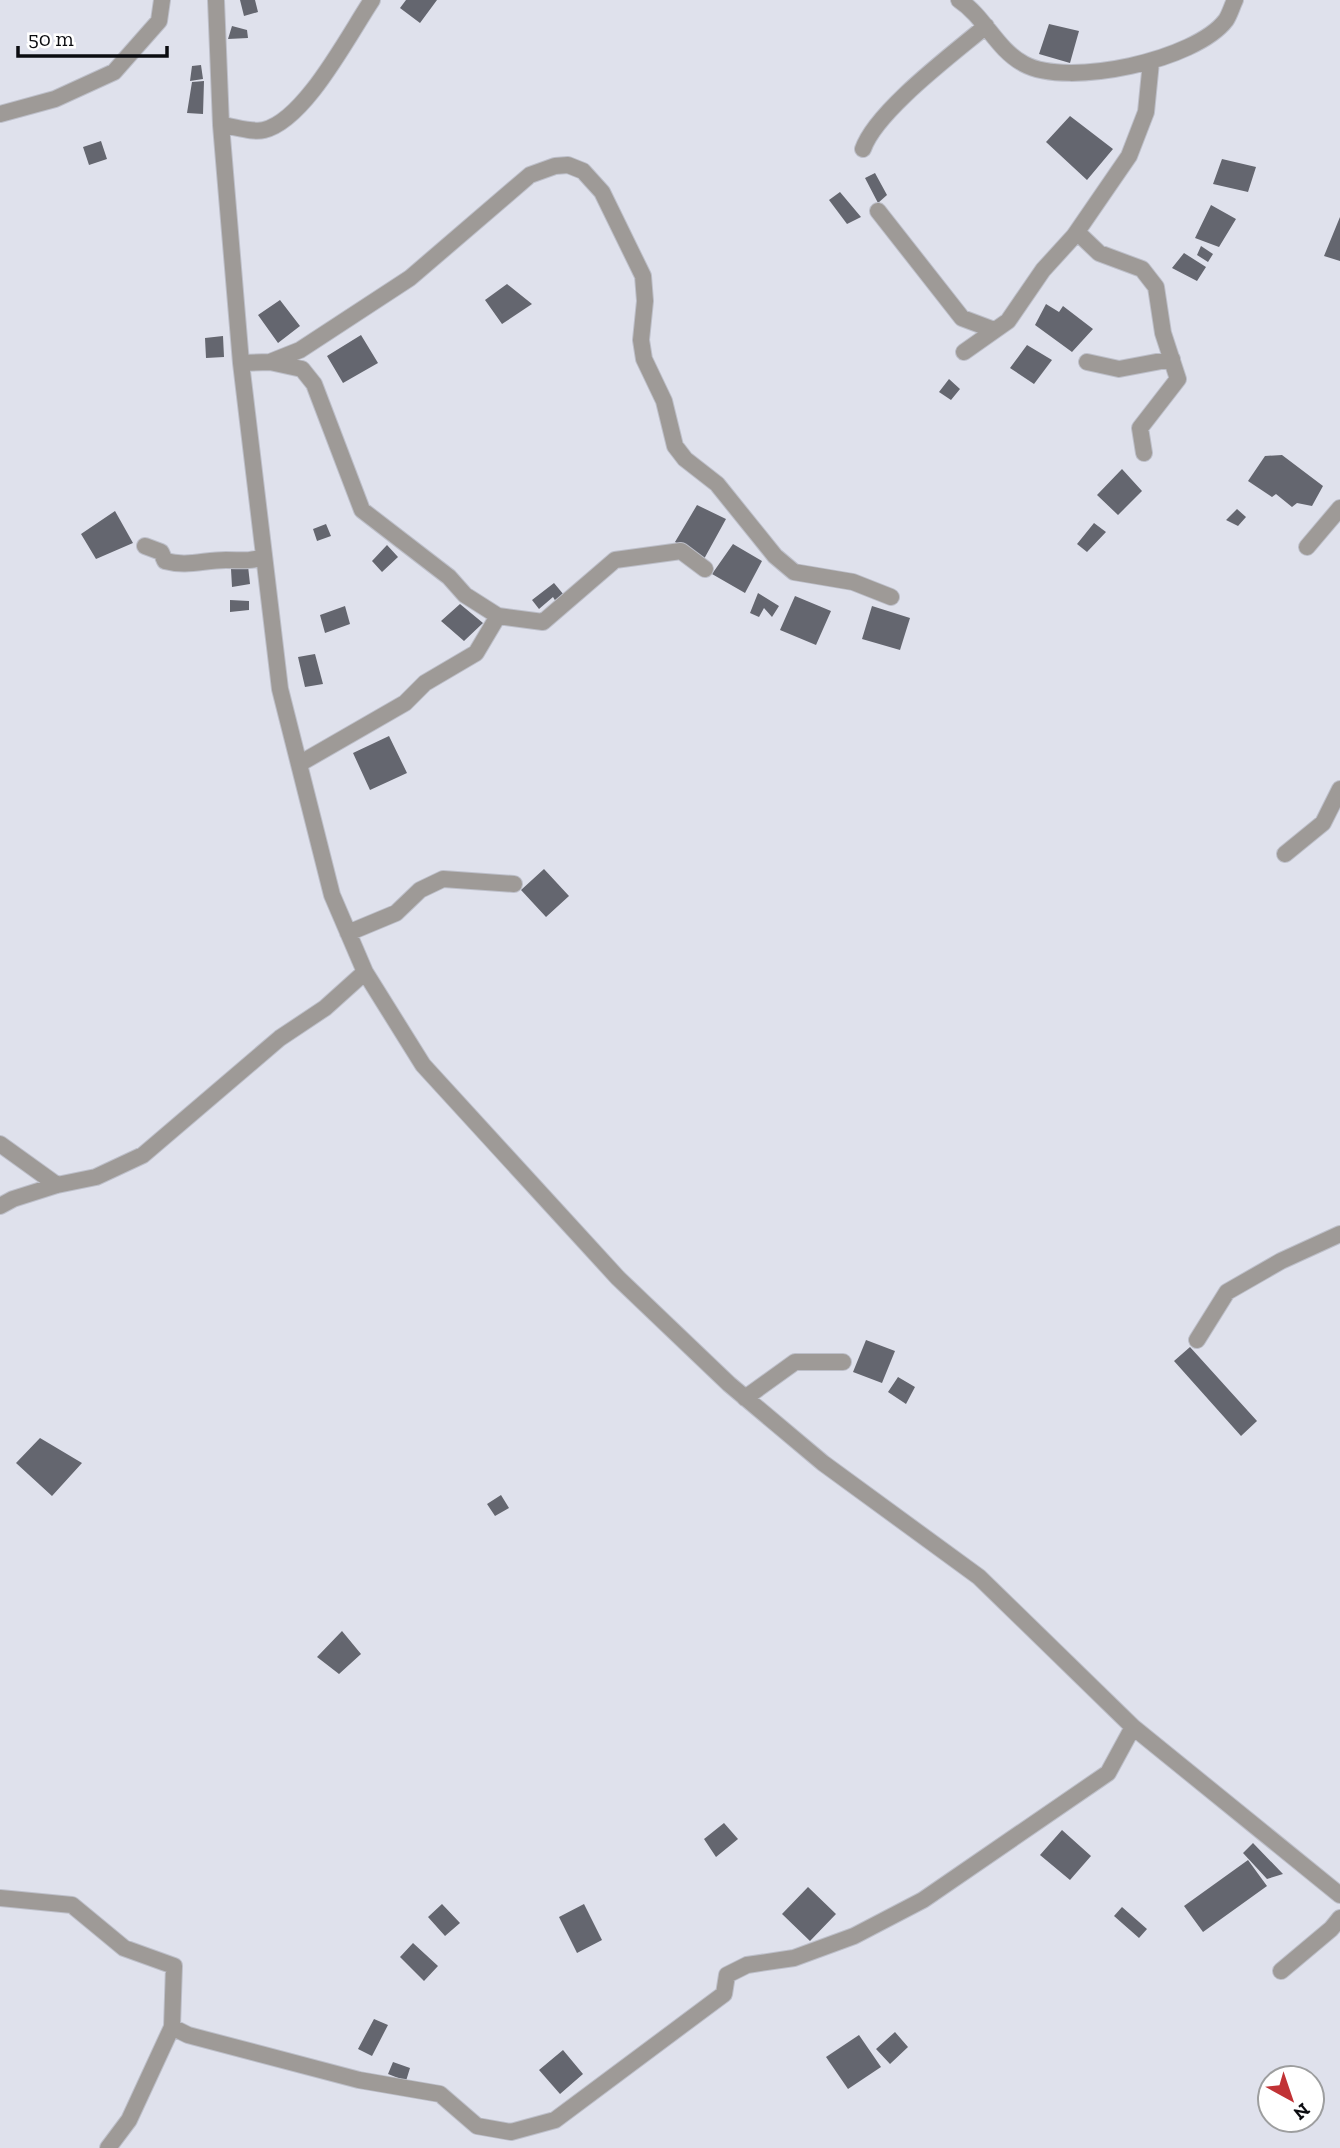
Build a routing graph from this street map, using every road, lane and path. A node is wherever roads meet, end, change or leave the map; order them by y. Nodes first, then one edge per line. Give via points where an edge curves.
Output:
1 (162, 0) edge
2 (216, 0) edge
3 (372, 0) edge
4 (959, 0) edge
5 (1235, 0) edge
6 (986, 26) junction
7 (1151, 62) junction
8 (0, 114) edge
9 (221, 125) junction
10 (863, 149) dead end
11 (878, 211) dead end
12 (1077, 232) junction
13 (994, 330) junction
14 (964, 352) dead end
15 (1172, 359) junction
16 (270, 362) junction
17 (1087, 362) dead end
18 (241, 363) junction
19 (1144, 453) dead end
20 (1340, 508) edge
21 (145, 546) dead end
22 (1307, 547) dead end
23 (264, 557) junction
24 (705, 569) dead end
25 (891, 597) dead end
26 (498, 616) junction
27 (299, 764) junction
28 (1340, 789) edge
29 (1285, 853) dead end
30 (514, 884) dead end
31 (348, 933) junction
32 (365, 972) junction
33 (0, 1144) edge
34 (57, 1185) junction
35 (0, 1206) edge
36 (1340, 1234) edge
37 (1197, 1340) dead end
38 (844, 1362) dead end
39 (745, 1398) junction
40 (1133, 1727) junction
41 (1340, 1895) edge
42 (0, 1898) edge
43 (1340, 1918) edge
44 (1281, 1970) dead end
45 (172, 2028) junction
46 (108, 2148) edge

1 - 8 street via 159,22 114,72 55,99
2 - 9 street
3 - 9 street via 303,104 287,120 262,131
4 - 6 street
5 - 7 street via 1225,21 1209,33
6 - 7 street via 995,40 1024,64 1053,71 1127,69
6 - 10 street via 921,79 868,134
7 - 12 street via 1146,112 1129,156
9 - 18 street
11 - 13 street via 962,318
12 - 13 street via 1043,270 1008,321
12 - 15 street via 1099,253 1142,269 1156,287
13 - 14 street
15 - 17 street via 1119,369
15 - 19 street via 1178,379 1140,428
16 - 18 street
16 - 25 street via 300,350 410,278 530,175 568,165 583,171 602,192 643,276 643,359 664,401 675,446 717,484 775,556 794,572 853,582
16 - 26 street via 302,369 313,384 362,510 449,577 465,595
18 - 23 street
20 - 22 street
21 - 23 street via 161,552 165,561 178,564 237,563
23 - 27 street via 280,688
24 - 26 street via 681,551 615,559 544,622
26 - 27 street via 476,653 425,683 405,703
27 - 31 street via 332,895
28 - 29 street via 1323,823
30 - 31 street via 443,879 377,924
31 - 32 street
32 - 34 street via 143,1155 96,1177
32 - 39 street via 422,1065 618,1278
33 - 34 street
34 - 35 street
36 - 37 street via 1227,1292
38 - 39 street via 795,1362
39 - 40 street via 823,1463 979,1577
40 - 41 street
40 - 45 street via 1108,1773 1050,1815 923,1900 854,1936 794,1958 747,1965 727,1975 724,1994 555,2120 511,2132 493,2130 477,2126 440,2094 359,2080
42 - 45 street via 72,1905 124,1948 174,1966
43 - 44 street
45 - 46 street via 129,2120

